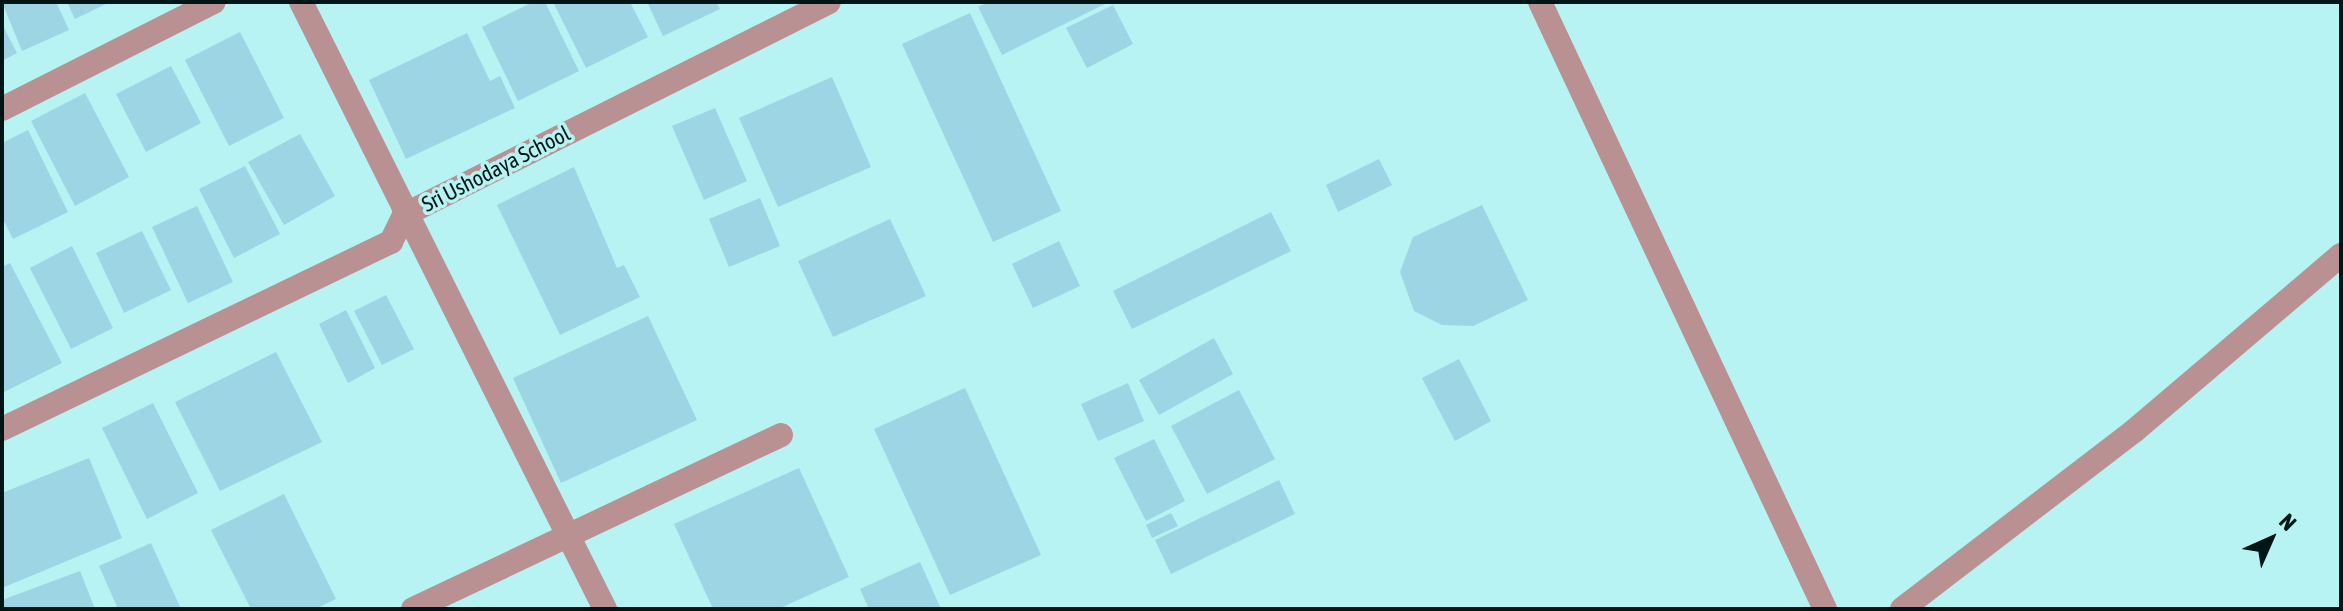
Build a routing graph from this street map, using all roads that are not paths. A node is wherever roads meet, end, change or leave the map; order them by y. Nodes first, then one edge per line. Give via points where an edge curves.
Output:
1 (214, 2) edge
2 (301, 2) edge
3 (829, 2) edge
4 (1540, 2) edge
5 (2, 109) edge
6 (404, 215) junction
7 (2341, 255) edge
8 (2, 429) edge
9 (781, 435) dead end
10 (568, 533) junction
11 (413, 609) edge
12 (605, 609) edge
13 (1825, 609) edge
14 (1902, 609) edge

1 - 5 street
2 - 6 street
3 - 6 street, Sri Ushodaya School
4 - 13 street
6 - 8 street, Sri Ushodaya School via 391,242
6 - 10 street
7 - 14 street via 2134,431
9 - 10 street
10 - 11 street
10 - 12 street

